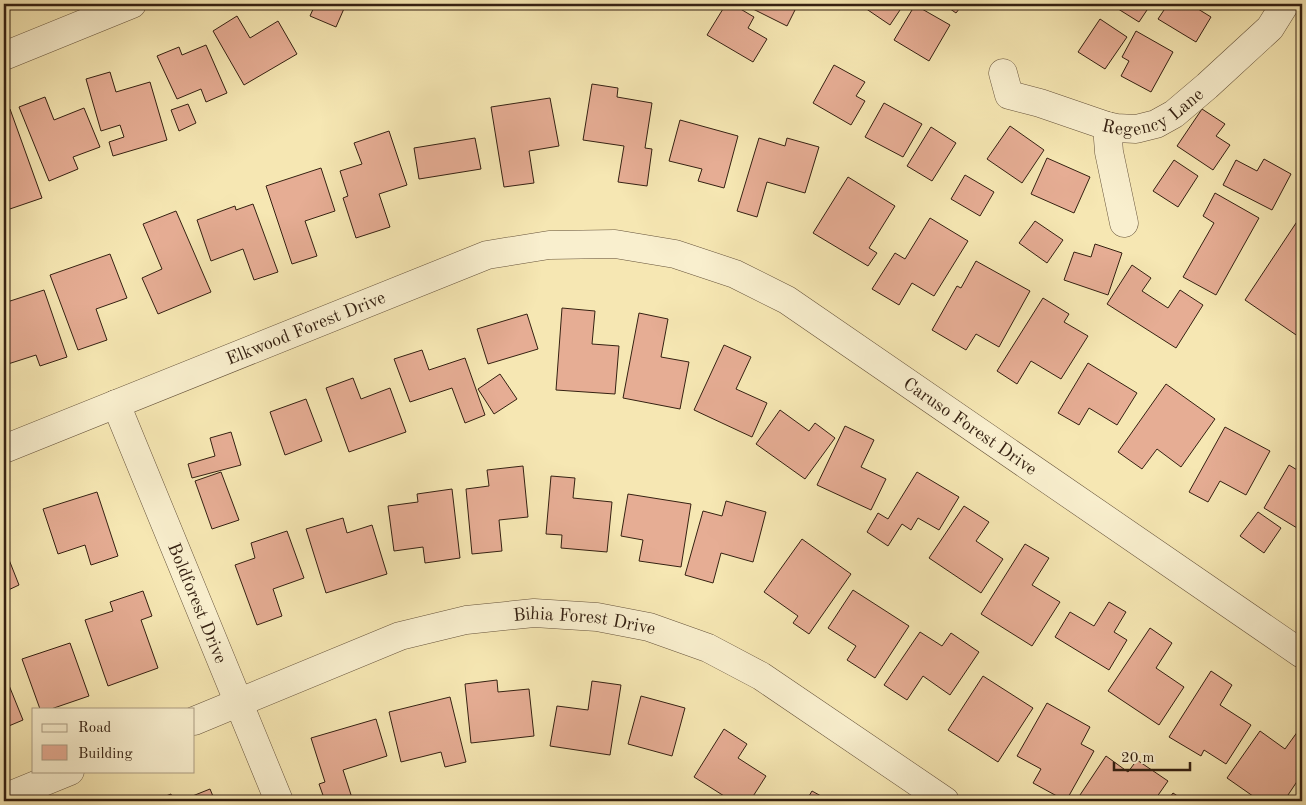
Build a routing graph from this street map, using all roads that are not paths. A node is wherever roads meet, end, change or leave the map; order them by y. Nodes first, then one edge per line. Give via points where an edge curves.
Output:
1 (132, 4) edge
2 (1285, 4) edge
3 (4, 56) edge
4 (1004, 73) dead end
5 (1107, 126) junction
6 (1124, 223) dead end
7 (615, 244) joint
8 (116, 404) junction
9 (4, 449) edge
10 (1302, 654) edge
11 (239, 702) junction
12 (195, 721) edge
13 (68, 772) edge
14 (4, 798) edge
15 (278, 801) edge
16 (945, 801) edge

1 - 3 street
2 - 5 street, Regency Lane via 1270,28 1174,114 1156,124 1136,129
4 - 5 street, Regency Lane via 1009,95
5 - 6 street via 1108,152
7 - 8 street, Elkwood Forest Drive via 549,245 487,256
7 - 10 street, Caruso Forest Drive via 675,254 735,274 787,300
8 - 9 street, Elkwood Forest Drive
8 - 11 street, Boldforest Drive
11 - 12 street, Bihia Forest Drive
11 - 15 street, Boldforest Drive
11 - 16 street, Bihia Forest Drive via 400,636 466,620 534,613 597,616 649,627 708,648 754,672
13 - 14 street

